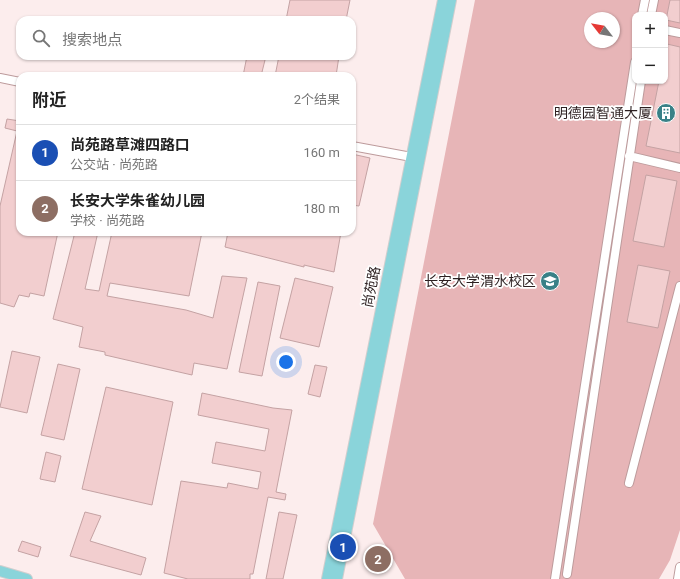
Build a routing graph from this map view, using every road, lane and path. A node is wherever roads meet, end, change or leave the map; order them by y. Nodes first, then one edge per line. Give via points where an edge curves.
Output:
1 (443, 0) edge
2 (451, 0) edge
3 (645, 0) edge
4 (654, 0) edge
5 (643, 12) edge
6 (652, 12) edge
7 (668, 31) edge
8 (680, 33) edge
9 (0, 78) edge
10 (16, 81) edge
11 (632, 81) edge
12 (641, 84) edge
13 (356, 147) edge
14 (629, 156) junction
15 (414, 158) junction
16 (680, 168) edge
17 (680, 286) edge
18 (629, 483) dead end
19 (680, 567) edge
20 (0, 571) edge
21 (566, 574) dead end
22 (27, 579) edge
23 (327, 579) edge
24 (336, 579) edge
25 (555, 579) edge
26 (678, 579) edge

1 - 15 main road, 尚苑路
2 - 15 main road, 尚苑路
3 - 5 street
4 - 6 street
7 - 8 street
9 - 10 street
11 - 25 street
12 - 14 street
13 - 15 street
14 - 16 street
14 - 21 street
15 - 23 main road, 尚苑路
15 - 24 main road, 尚苑路
17 - 18 street
19 - 26 street
20 - 22 main road

